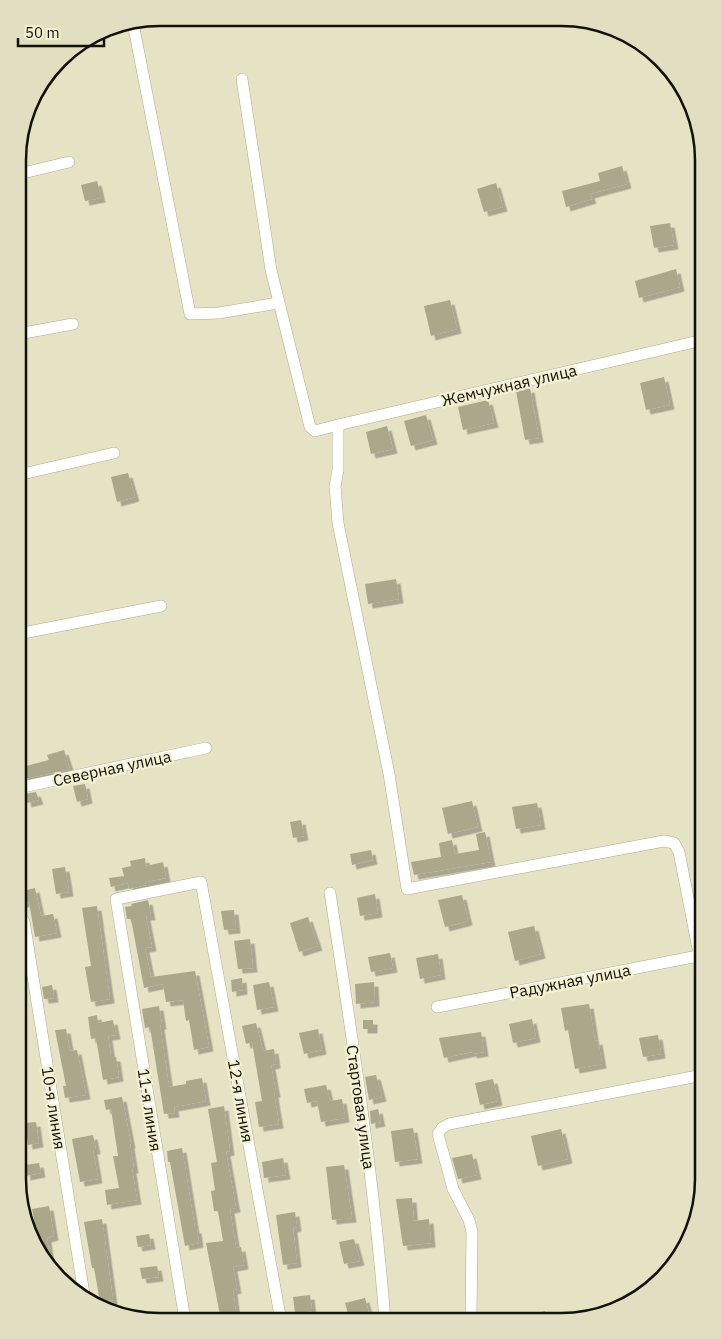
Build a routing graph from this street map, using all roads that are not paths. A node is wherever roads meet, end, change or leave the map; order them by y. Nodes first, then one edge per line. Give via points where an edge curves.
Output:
1 (134, 29) edge
2 (242, 80) dead end
3 (69, 162) dead end
4 (26, 172) edge
5 (278, 303) junction
6 (73, 324) dead end
7 (26, 333) edge
8 (695, 342) edge
9 (338, 425) junction
10 (114, 453) dead end
11 (26, 473) edge
12 (161, 606) dead end
13 (26, 632) edge
14 (206, 748) dead end
15 (26, 786) edge
16 (201, 882) joint
17 (330, 893) dead end
18 (694, 920) edge
19 (26, 933) edge
20 (694, 957) edge
21 (437, 1007) dead end
22 (694, 1077) edge
23 (83, 1288) edge
24 (184, 1313) edge
25 (280, 1313) edge
26 (385, 1313) edge
27 (471, 1313) edge

1 - 5 street via 190,314 219,313
2 - 5 street
3 - 4 street
5 - 9 street, Жемчужная улица via 310,428 315,431
6 - 7 street
8 - 9 street, Жемчужная улица
9 - 18 street via 335,486 338,523 389,774 407,889 664,841 674,843 679,852
10 - 11 street
12 - 13 street
14 - 15 street, Северная улица
16 - 24 street, 11-я линия via 116,899
16 - 25 street, 12-я линия
17 - 26 street, Стартовая улица via 367,1147
19 - 23 street, 10-я линия
20 - 21 street, Радужная улица
22 - 27 street via 448,1124 442,1128 438,1134 454,1189 472,1232

